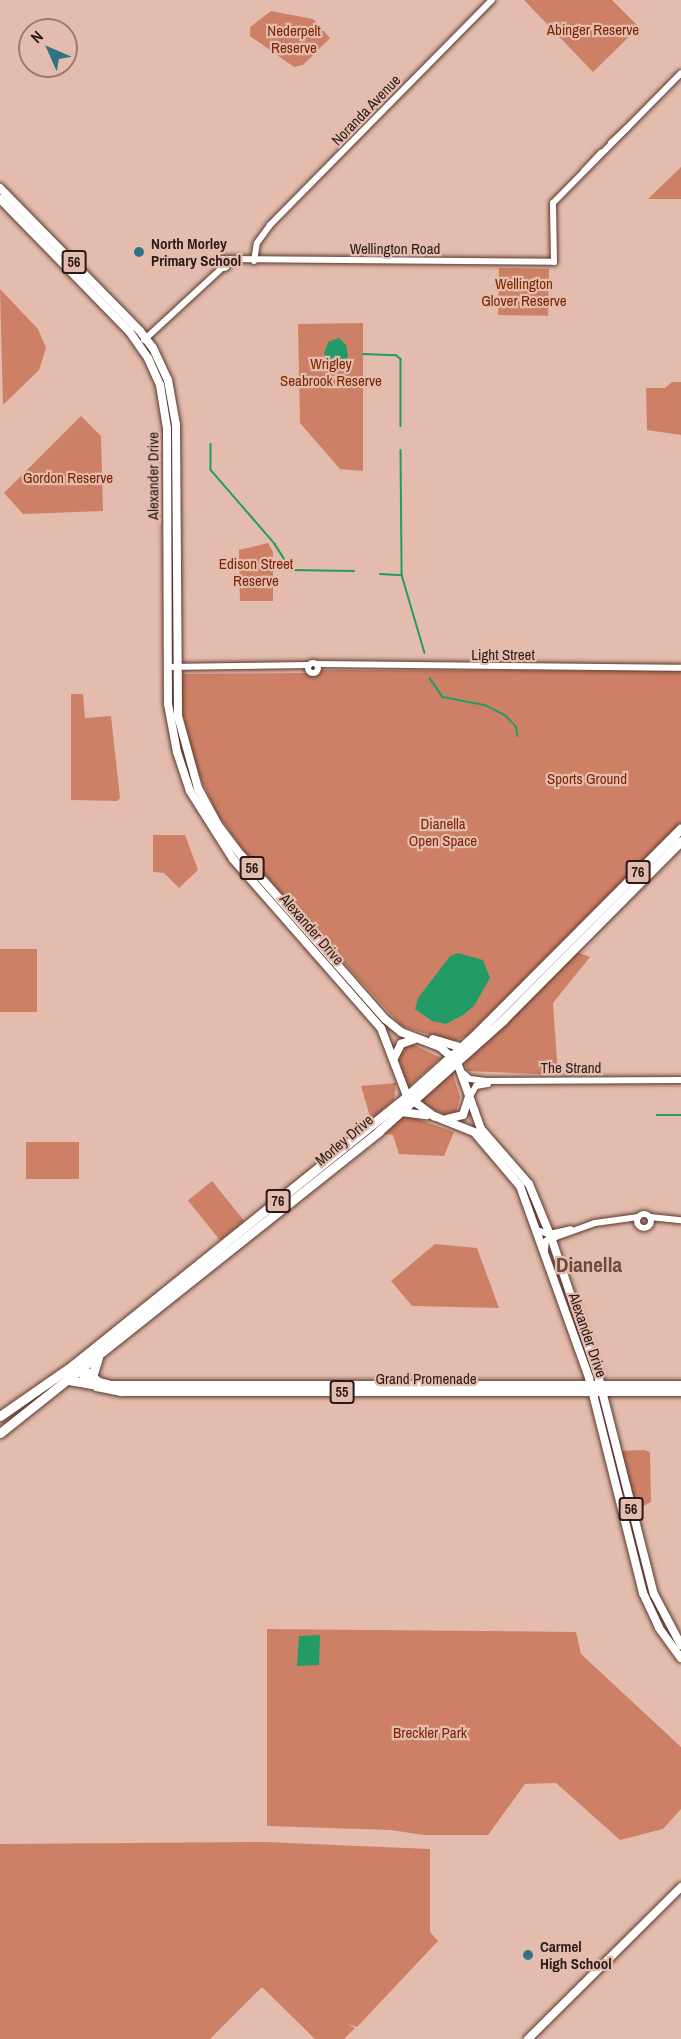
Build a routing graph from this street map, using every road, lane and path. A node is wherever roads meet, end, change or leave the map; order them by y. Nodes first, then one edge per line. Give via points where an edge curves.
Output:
1 (492, 0) edge
2 (681, 74) edge
3 (0, 188) edge
4 (0, 199) edge
5 (260, 240) junction
6 (256, 247) junction
7 (240, 260) junction
8 (255, 261) junction
9 (148, 340) junction
10 (140, 346) junction
11 (176, 666) junction
12 (167, 667) junction
13 (681, 668) edge
14 (681, 828) edge
15 (681, 841) edge
16 (420, 1039) junction
17 (460, 1047) junction
18 (394, 1058) junction
19 (454, 1059) junction
20 (463, 1072) junction
21 (681, 1082) edge
22 (470, 1096) junction
23 (409, 1098) junction
24 (399, 1113) junction
25 (437, 1117) junction
26 (649, 1216) junction
27 (639, 1217) junction
28 (624, 1221) junction
29 (677, 1221) edge
30 (650, 1224) junction
31 (639, 1225) junction
32 (537, 1230) junction
33 (551, 1237) junction
34 (545, 1250) junction
35 (207, 1264) junction
36 (98, 1357) junction
37 (78, 1367) junction
38 (69, 1380) junction
39 (92, 1381) junction
40 (681, 1385) edge
41 (592, 1389) junction
42 (602, 1389) junction
43 (681, 1392) edge
44 (0, 1415) edge
45 (3, 1429) edge
46 (681, 1645) edge
47 (681, 1658) edge
48 (681, 1887) edge
49 (528, 2039) edge

1 - 5 street, Noranda Avenue via 309,183
2 - 8 street, Wellington Road via 553,203 554,261
3 - 9 main road, Alexander Drive / 56
4 - 10 main road, Alexander Drive / 56
5 - 6 street, Noranda Avenue
5 - 8 street
6 - 7 street
6 - 8 street, Noranda Avenue
7 - 8 street, Wellington Road
7 - 9 street, Wellington Road via 223,264
9 - 10 street
9 - 11 main road, Alexander Drive / 56 via 168,380 176,416
10 - 12 main road, Alexander Drive / 56 via 160,385 167,428
11 - 12 street
11 - 13 street, Light Street
11 - 16 main road, Alexander Drive / 56 via 178,716 187,757 218,825 385,1019 400,1032
12 - 18 main road, Alexander Drive / 56 via 175,746 187,783 206,821 233,859 381,1028
14 - 17 highway, Morley Drive / 76
15 - 19 highway, Morley Drive / 76
16 - 17 main road, 56
16 - 18 main road via 401,1044
16 - 19 main road, Alexander Drive / 56
17 - 19 highway, Morley Drive / 76
18 - 23 main road, Alexander Drive / 56
19 - 20 main road, Alexander Drive / 56
19 - 23 highway, Morley Drive / 76
20 - 21 street, The Strand via 470,1079 489,1081
20 - 22 main road, Alexander Drive / 56
21 - 22 street, The Strand via 482,1084
22 - 25 main road via 463,1115
22 - 33 main road, Alexander Drive / 56 via 481,1129 529,1184
23 - 24 highway, Morley Drive / 76
23 - 25 main road, Alexander Drive / 56
23 - 35 highway, Morley Drive / 76
24 - 25 main road via 410,1110
24 - 35 highway, Morley Drive / 76
25 - 32 main road, Alexander Drive / 56 via 471,1130 485,1144 520,1186
26 - 27 street
26 - 29 street
26 - 30 street
27 - 28 street
27 - 31 street
28 - 31 street
28 - 33 street via 595,1223
29 - 30 street
30 - 31 street via 646,1228
32 - 33 street
32 - 34 main road, Alexander Drive / 56
33 - 34 street
33 - 42 main road, Alexander Drive / 56
34 - 41 main road, Alexander Drive / 56
35 - 36 highway, Morley Drive / 76
35 - 37 highway, Morley Drive / 76
36 - 37 highway, Morley Drive / 76
36 - 39 highway
37 - 38 highway, Morley Drive / 76
37 - 39 main road, Grand Promenade / 55
37 - 44 highway, Morley Drive / 76
38 - 39 highway
38 - 45 highway, Morley Drive / 76
39 - 41 main road, Grand Promenade / 55 via 128,1385
40 - 42 main road, Grand Promenade / 55
41 - 42 main road, Grand Promenade / 55
41 - 47 main road, Alexander Drive / 56 via 643,1593
42 - 43 main road, Grand Promenade / 55
42 - 46 main road, Alexander Drive / 56 via 654,1594
44 - 45 main road
48 - 49 main road

